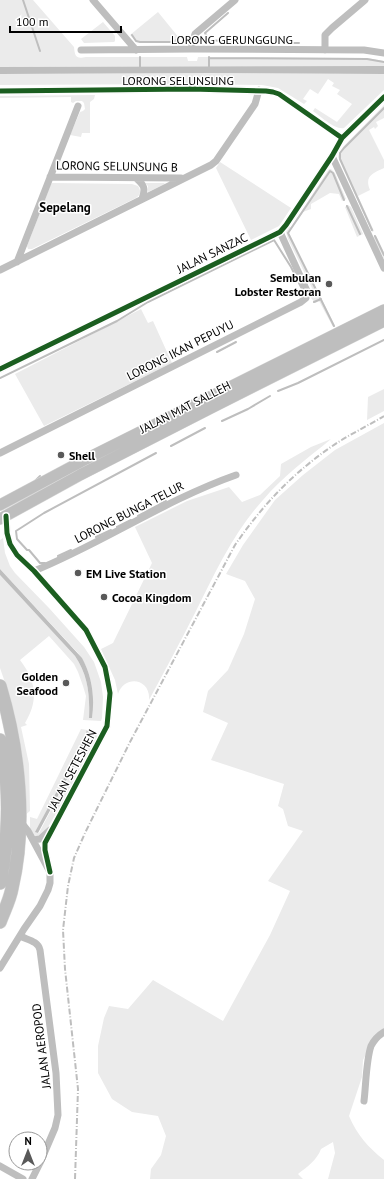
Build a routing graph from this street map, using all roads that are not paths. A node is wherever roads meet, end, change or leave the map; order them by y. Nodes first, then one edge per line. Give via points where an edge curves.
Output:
1 (93, 0) edge
2 (235, 0) edge
3 (365, 0) edge
4 (192, 49) junction
5 (81, 50) dead end
6 (136, 50) junction
7 (325, 50) junction
8 (384, 53) edge
9 (258, 90) junction
10 (0, 91) edge
11 (384, 97) edge
12 (78, 106) dead end
13 (342, 138) junction
14 (332, 156) junction
15 (50, 176) junction
16 (136, 178) junction
17 (184, 178) junction
18 (142, 199) junction
19 (280, 232) junction
20 (17, 262) junction
21 (384, 268) edge
22 (0, 270) edge
23 (384, 310) edge
24 (384, 321) edge
25 (0, 369) edge
26 (0, 453) edge
27 (236, 475) dead end
28 (0, 505) edge
29 (3, 518) edge
30 (34, 571) junction
31 (0, 686) edge
32 (0, 740) edge
33 (20, 820) junction
34 (53, 827) junction
35 (33, 840) junction
36 (50, 872) junction
37 (0, 883) edge
38 (0, 922) edge
39 (20, 936) junction
40 (12, 949) junction
41 (0, 962) edge
42 (0, 968) edge
43 (384, 1032) edge
44 (364, 1101) dead end
45 (48, 1144) edge
46 (0, 1166) edge
47 (23, 1179) edge

1 - 6 street
2 - 4 street via 195,34
3 - 7 street via 325,35
4 - 6 street, LORONG GERUNGGUNG
4 - 7 street, LORONG GERUNGGUNG
5 - 6 street, LORONG GERUNGGUNG
7 - 8 street, LORONG GERUNGGUNG
9 - 10 street, LORONG SELUNSUNG
9 - 13 street, LORONG SELUNSUNG via 279,94
9 - 17 street via 255,104 216,161
11 - 13 street, JALAN SANZAC
12 - 15 street
13 - 14 street, JALAN SANZAC
14 - 19 street, JALAN SANZAC
14 - 21 street
15 - 16 street, LORONG SELUNSUNG B
15 - 20 street
16 - 17 street, LORONG SELUNSUNG B
16 - 18 street via 143,184
17 - 18 street
18 - 20 street
19 - 25 street, JALAN SANZAC
19 - 26 street, LORONG IKAN PEPUYU via 306,291 306,298 301,302
20 - 22 street
23 - 28 main road, JALAN MAT SALLEH via 86,459
24 - 29 main road, JALAN MAT SALLEH via 80,475
27 - 30 street, LORONG BUNGA TELUR via 180,498
29 - 30 street, JALAN SETESHEN via 10,544 17,555
30 - 34 street, JALAN SETESHEN via 86,630 105,667 110,693 107,726
31 - 33 highway via 17,767
32 - 37 highway via 8,817
33 - 35 street
33 - 38 highway via 12,889
34 - 35 street, JALAN SETESHEN via 40,839
34 - 36 street, JALAN SETESHEN via 45,843
35 - 36 street
36 - 39 street via 48,890
39 - 40 street
39 - 45 street, JALAN AEROPOD via 36,942 40,950 56,1073 58,1114
40 - 41 street
40 - 42 street
43 - 44 street via 372,1045
46 - 47 street

